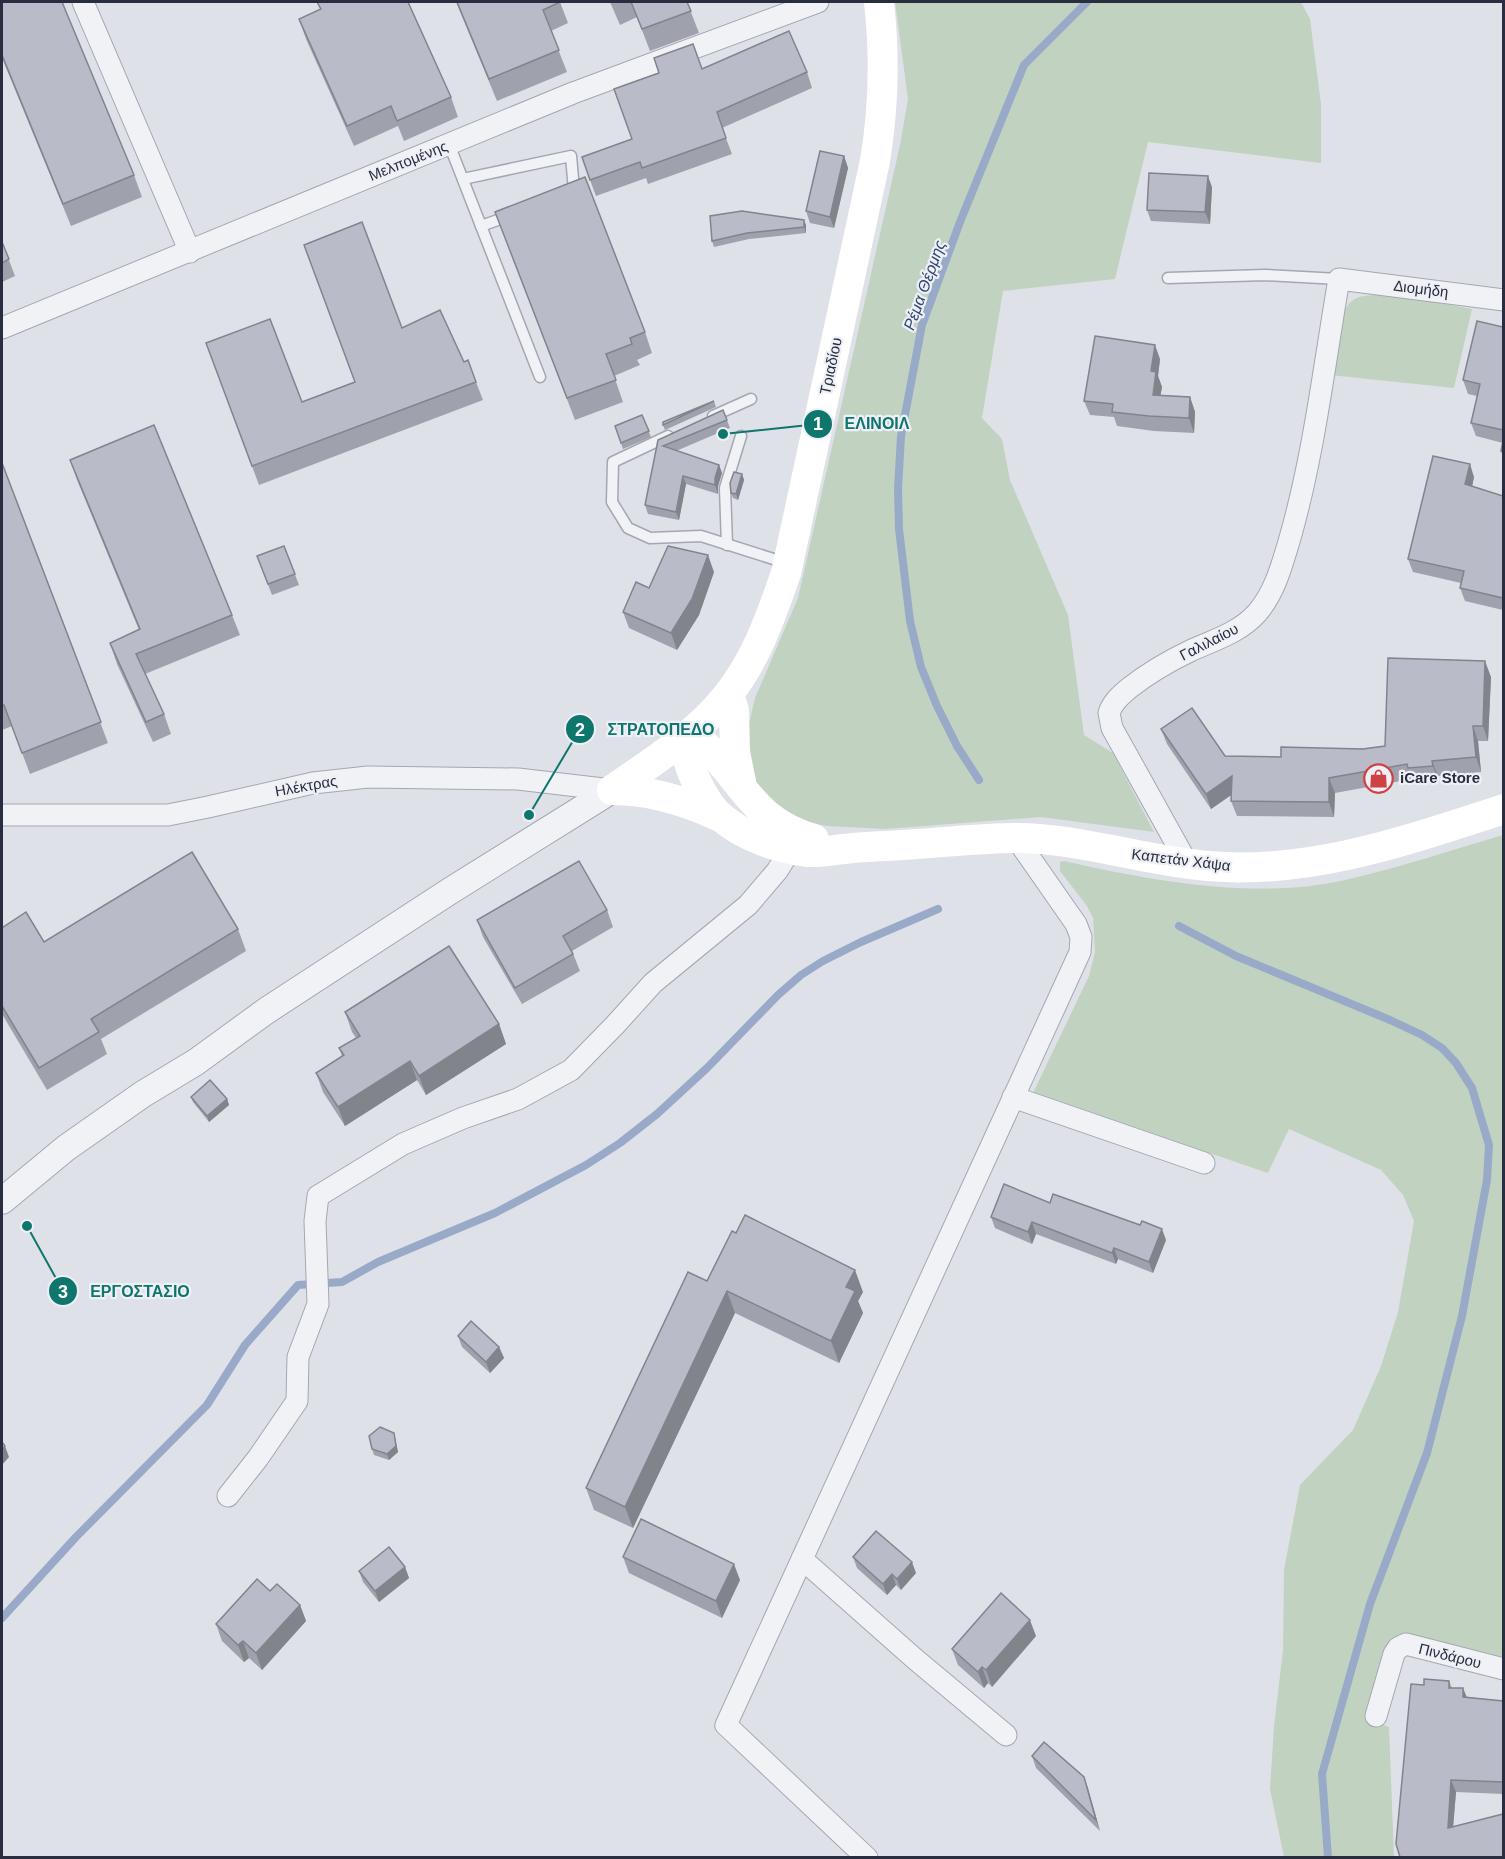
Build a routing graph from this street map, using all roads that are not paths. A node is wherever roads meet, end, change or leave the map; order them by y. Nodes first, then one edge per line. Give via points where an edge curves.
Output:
1 (83, 2) edge
2 (818, 2) edge
3 (879, 2) edge
4 (449, 144) junction
5 (463, 179) junction
6 (564, 194) edge
7 (523, 210) edge
8 (481, 226) junction
9 (190, 252) junction
10 (1168, 278) dead end
11 (1339, 279) junction
12 (1503, 300) edge
13 (2, 328) edge
14 (540, 376) dead end
15 (750, 399) dead end
16 (698, 423) edge
17 (676, 433) edge
18 (741, 436) dead end
19 (728, 545) junction
20 (788, 563) junction
21 (727, 697) junction
22 (686, 736) junction
23 (612, 790) junction
24 (744, 792) junction
25 (1503, 809) edge
26 (2, 815) edge
27 (720, 816) junction
28 (1016, 838) junction
29 (853, 848) junction
30 (792, 849) junction
31 (1187, 863) junction
32 (1013, 1098) junction
33 (1204, 1163) dead end
34 (2, 1201) edge
35 (228, 1496) dead end
36 (802, 1559) junction
37 (1503, 1669) edge
38 (1376, 1716) dead end
39 (1006, 1735) dead end
40 (867, 1857) edge

1 - 9 street
2 - 4 street, Μελπομένης via 573,93
3 - 20 main road, Τριαδίου via 884,68 875,161
4 - 5 lane
4 - 9 street, Μελπομένης
5 - 6 lane via 571,156 574,190
5 - 8 lane
7 - 8 lane
8 - 14 lane
9 - 13 street, Μελπομένης
10 - 11 lane via 1265,275
11 - 12 street, Διομήδη
11 - 31 street, Γαλιλαίου via 1312,443 1295,520 1273,589 1246,623 1154,671 1110,708 1112,728
15 - 16 lane
17 - 19 lane via 613,462 612,502 628,528 650,538 701,536
18 - 19 lane via 725,488
19 - 20 lane
20 - 21 main road, Τριαδίου via 764,632
21 - 22 main road, Τριαδίου
21 - 24 main road via 734,710 735,752
22 - 23 main road, Τριαδίου
22 - 24 main road, Καπετάν Χάψα via 706,746
22 - 27 main road, Καπετάν Χάψα via 691,769
23 - 26 street, Ηλέκτρας via 518,779 368,777 313,783 168,814
23 - 27 main road via 652,794
23 - 34 street via 450,891 143,1094 66,1148
24 - 29 main road, Καπετάν Χάψα via 787,830
25 - 31 main road, Καπετάν Χάψα via 1346,856 1259,867
27 - 30 main road, Καπετάν Χάψα via 750,835
28 - 29 main road, Καπετάν Χάψα
28 - 31 main road, Καπετάν Χάψα
28 - 32 street via 1081,937 1080,952
29 - 30 main road, Καπετάν Χάψα via 819,852
30 - 35 street via 748,905 653,983 571,1070 518,1099 403,1144 318,1196 318,1304 298,1357 297,1401
32 - 33 street
32 - 36 street
36 - 39 street
36 - 40 street via 726,1725
37 - 38 street, Πινδάρου via 1406,1644 1394,1654

